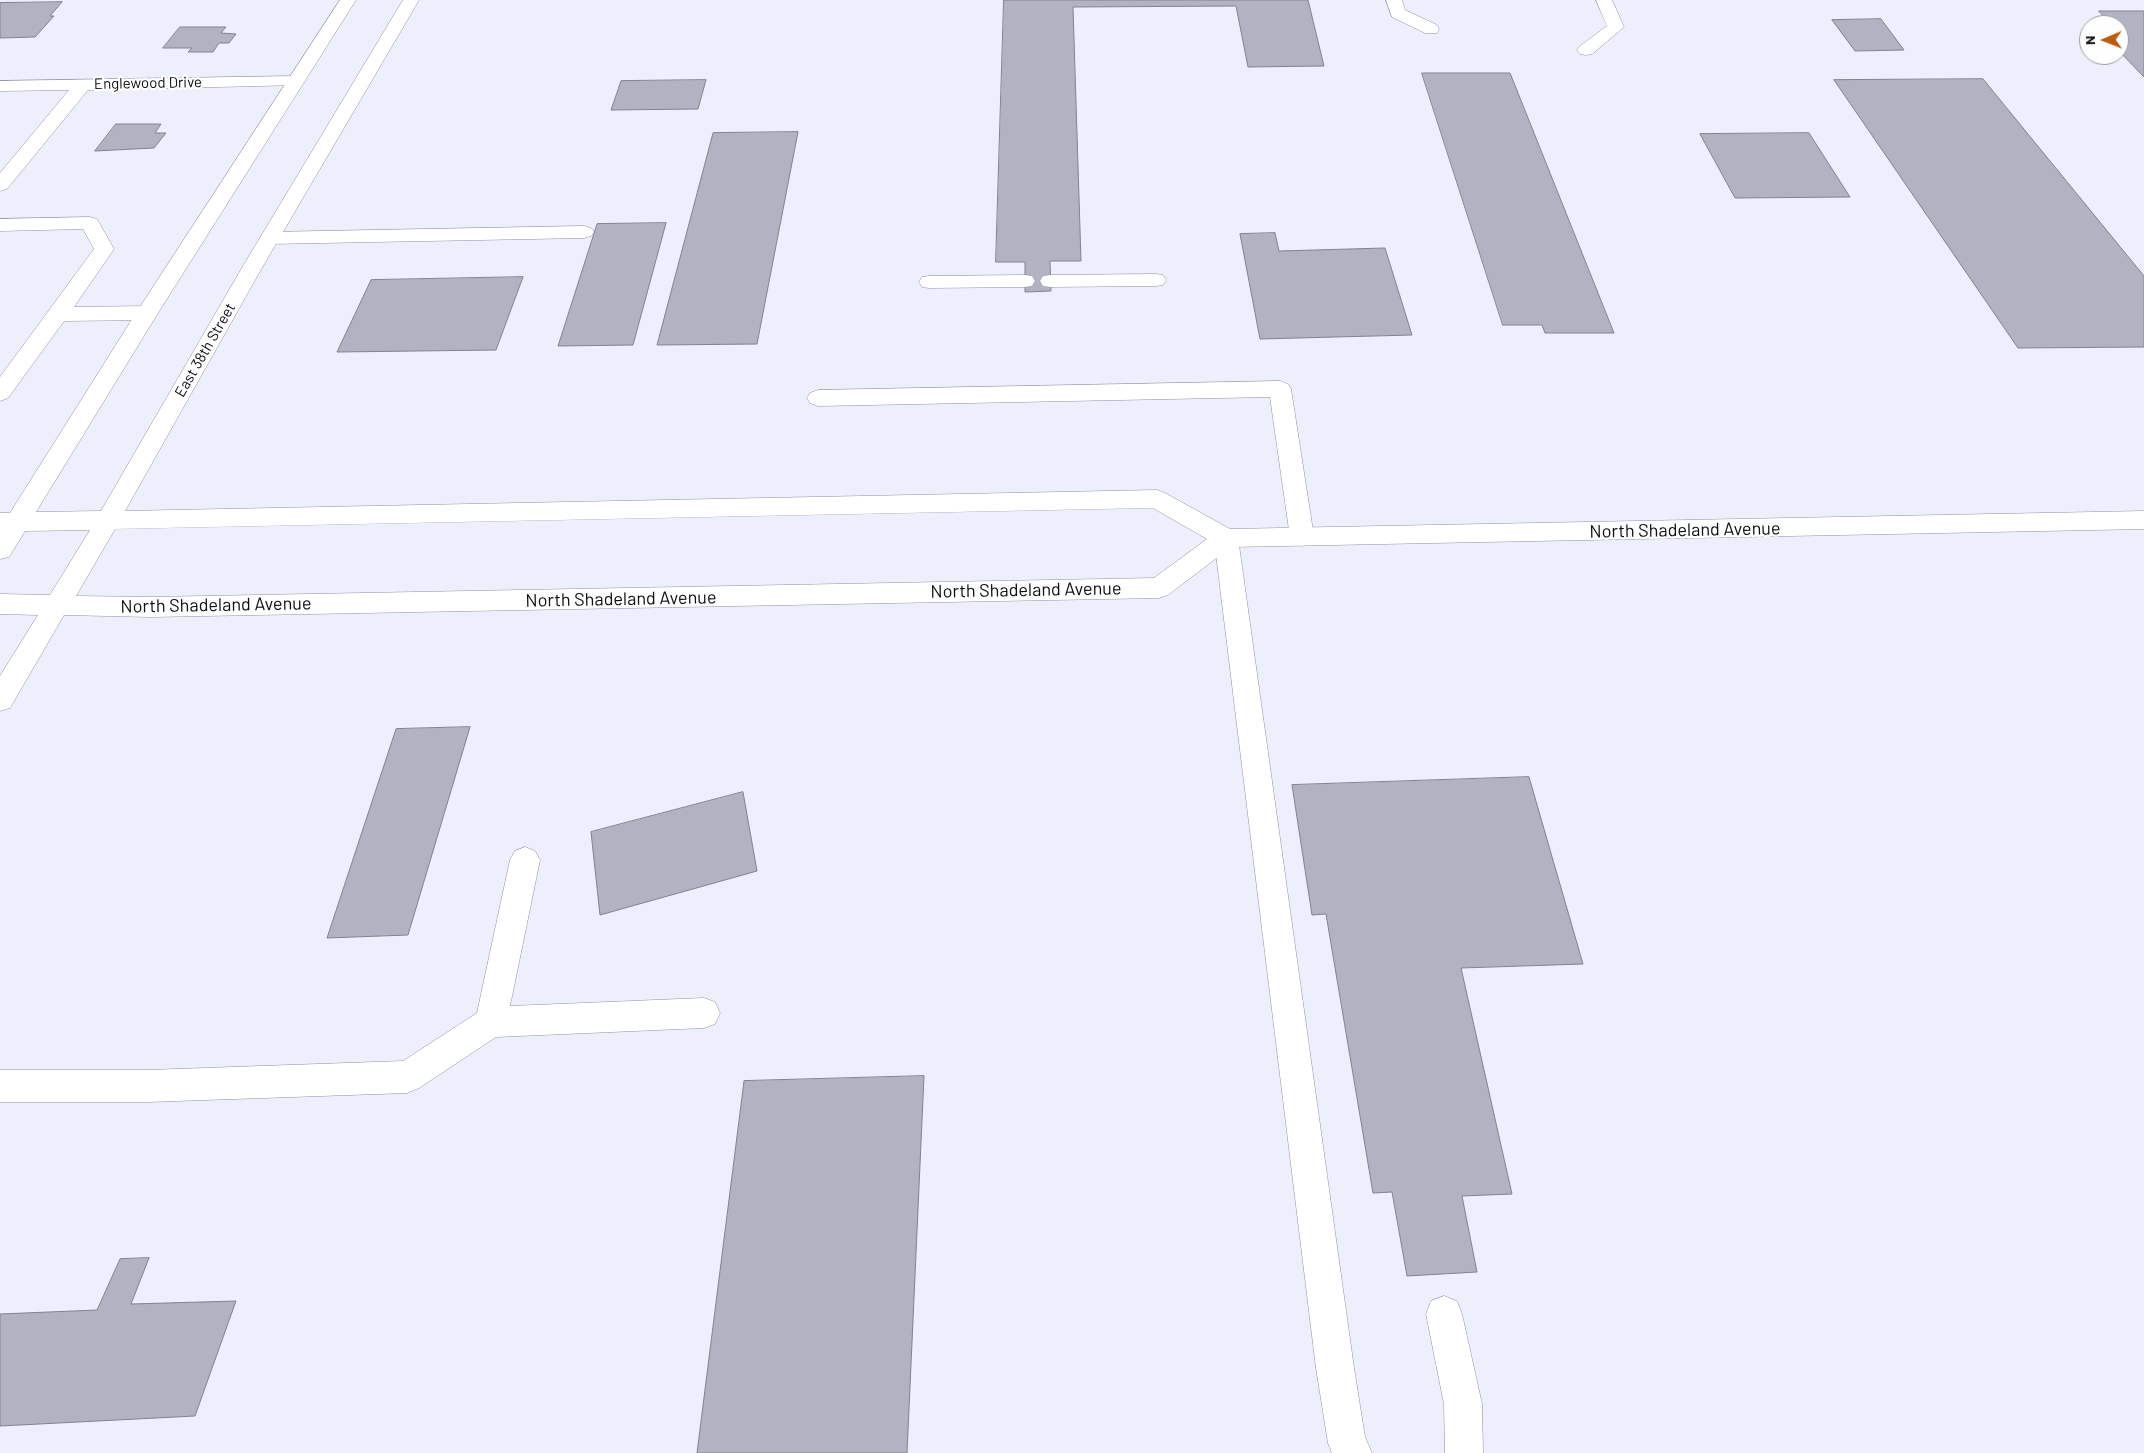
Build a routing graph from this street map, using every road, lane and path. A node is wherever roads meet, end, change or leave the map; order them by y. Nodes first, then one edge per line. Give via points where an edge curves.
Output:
1 (348, 0) edge
2 (411, 0) edge
3 (1394, 0) edge
4 (1604, 0) edge
5 (1431, 30) dead end
6 (1586, 50) dead end
7 (296, 81) junction
8 (83, 84) junction
9 (0, 86) edge
10 (0, 185) edge
11 (0, 225) edge
12 (584, 232) dead end
13 (270, 238) junction
14 (1156, 280) dead end
15 (1025, 281) dead end
16 (1050, 281) dead end
17 (929, 282) dead end
18 (147, 313) junction
19 (58, 314) junction
20 (0, 393) edge
21 (818, 398) dead end
22 (108, 520) junction
23 (2144, 520) edge
24 (8, 522) edge
25 (1302, 537) junction
26 (1226, 538) junction
27 (0, 550) edge
28 (0, 604) edge
29 (58, 606) junction
30 (0, 700) edge
31 (525, 860) dead end
32 (704, 1013) dead end
33 (492, 1022) junction
34 (0, 1086) edge
35 (1444, 1314) dead end
36 (1353, 1453) edge
37 (1464, 1453) edge

1 - 7 main road
2 - 13 main road, East 38th Street
3 - 5 main road via 1398,13
4 - 6 main road via 1616,27
7 - 8 main road, Englewood Drive
7 - 18 main road
8 - 9 main road, Englewood Drive
8 - 10 main road
11 - 19 main road via 90,223 104,249
12 - 13 main road
13 - 22 main road, East 38th Street
14 - 16 main road
15 - 17 main road
18 - 19 main road
18 - 24 main road
19 - 20 main road
21 - 25 main road via 1280,389
22 - 24 main road
22 - 26 main road via 1157,499
22 - 29 main road, East 38th Street
23 - 25 main road, North Shadeland Avenue
24 - 27 main road
25 - 26 main road, North Shadeland Avenue
26 - 29 main road, North Shadeland Avenue via 1158,588
26 - 36 main road via 1334,1358 1347,1443
28 - 29 main road, North Shadeland Avenue
29 - 30 main road, East 38th Street
31 - 33 main road
32 - 33 main road
33 - 34 main road via 408,1077 148,1086
35 - 37 main road via 1463,1404

